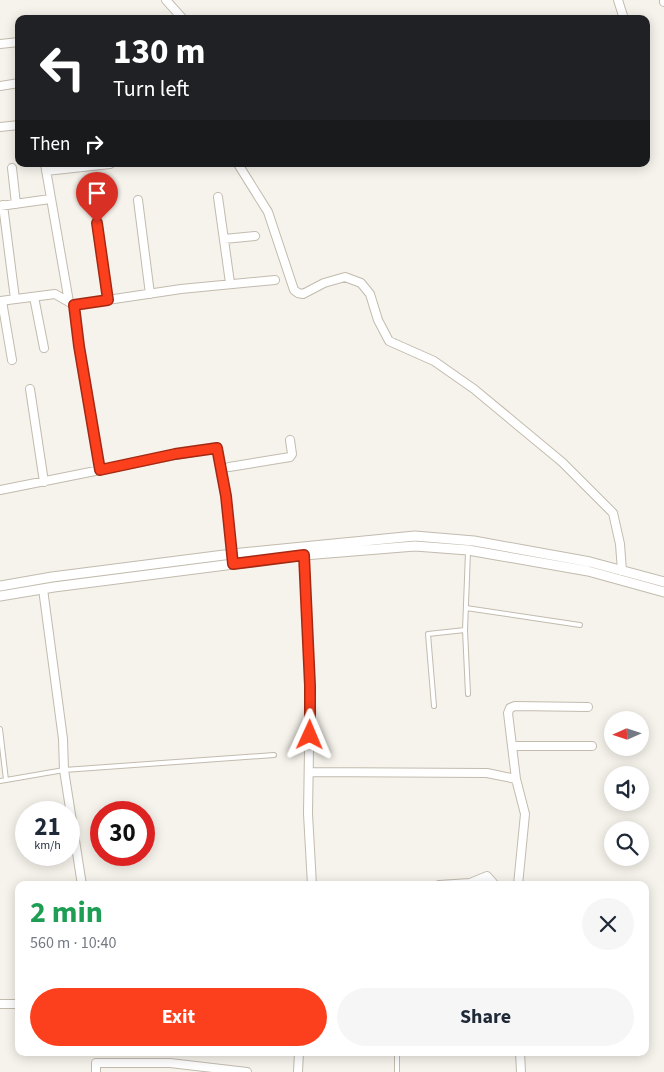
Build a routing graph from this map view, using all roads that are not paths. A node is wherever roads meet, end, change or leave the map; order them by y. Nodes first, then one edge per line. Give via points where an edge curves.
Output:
1 (166, 0) edge
2 (618, 0) edge
3 (179, 15) edge
4 (623, 15) edge
5 (15, 42) edge
6 (0, 44) edge
7 (15, 84) edge
8 (0, 86) edge
9 (15, 125) edge
10 (0, 127) edge
11 (46, 167) edge
12 (240, 167) edge
13 (12, 168) dead end
14 (218, 197) dead end
15 (50, 198) junction
16 (138, 200) dead end
17 (16, 204) junction
18 (94, 204) dead end
19 (2, 206) edge
20 (255, 236) dead end
21 (224, 239) junction
22 (275, 280) dead end
23 (230, 283) junction
24 (150, 294) junction
25 (34, 297) junction
26 (15, 299) junction
27 (108, 300) junction
28 (1, 301) edge
29 (71, 304) junction
30 (44, 348) dead end
31 (12, 360) dead end
32 (30, 389) dead end
33 (290, 440) dead end
34 (225, 468) junction
35 (100, 470) junction
36 (44, 482) junction
37 (0, 490) edge
38 (468, 540) junction
39 (468, 550) junction
40 (304, 555) junction
41 (232, 559) junction
42 (622, 570) junction
43 (664, 582) edge
44 (0, 586) edge
45 (43, 589) junction
46 (664, 592) edge
47 (0, 596) edge
48 (466, 608) junction
49 (580, 625) dead end
50 (465, 630) junction
51 (468, 694) dead end
52 (434, 706) dead end
53 (588, 707) dead end
54 (0, 729) edge
55 (512, 746) junction
56 (592, 746) dead end
57 (274, 755) dead end
58 (64, 770) junction
59 (309, 772) junction
60 (516, 779) junction
61 (6, 780) junction
62 (0, 781) edge
63 (81, 881) edge
64 (312, 881) edge
65 (475, 881) edge
66 (491, 881) edge
67 (518, 881) edge
68 (0, 1004) edge
69 (15, 1004) edge
70 (299, 1056) edge
71 (397, 1056) edge
72 (520, 1056) edge
73 (96, 1072) edge
74 (247, 1072) edge
75 (298, 1072) edge
76 (397, 1072) edge
77 (521, 1072) edge

1 - 3 street
2 - 4 street
5 - 6 street
7 - 8 street
9 - 10 street
11 - 15 street
12 - 42 street via 268,212 294,290 303,294 345,277 361,282 370,294 389,341 434,361 474,389 562,462 613,512
13 - 17 street
14 - 21 street
15 - 17 street
15 - 29 street
16 - 24 street
17 - 19 street
18 - 27 street
19 - 26 street
20 - 21 street
21 - 23 street
22 - 23 street
23 - 24 street
24 - 27 street
25 - 26 street
25 - 29 street via 55,294
25 - 30 street
26 - 28 street
27 - 29 street
28 - 31 street
29 - 35 street
32 - 36 street
33 - 34 street via 290,457
34 - 35 street via 217,448
34 - 41 street
35 - 36 street
36 - 37 street
38 - 39 lane
38 - 41 street via 415,536
38 - 42 street
39 - 40 street via 415,546
39 - 46 street via 588,571
39 - 48 lane
40 - 41 street
40 - 59 street via 310,686
41 - 44 street via 52,577
41 - 45 street
42 - 43 street
45 - 47 street
45 - 58 street via 63,739
48 - 49 lane
48 - 50 lane
50 - 51 lane
50 - 52 lane via 428,634
53 - 55 street via 510,708
54 - 61 lane
55 - 56 street
55 - 60 street
57 - 58 lane
58 - 61 lane
58 - 63 street
59 - 60 street via 487,773
59 - 64 street
60 - 67 street via 525,814
61 - 62 lane
65 - 66 street via 487,876
68 - 69 street
70 - 75 street
71 - 76 lane
72 - 77 street
73 - 74 street via 96,1063 170,1063

